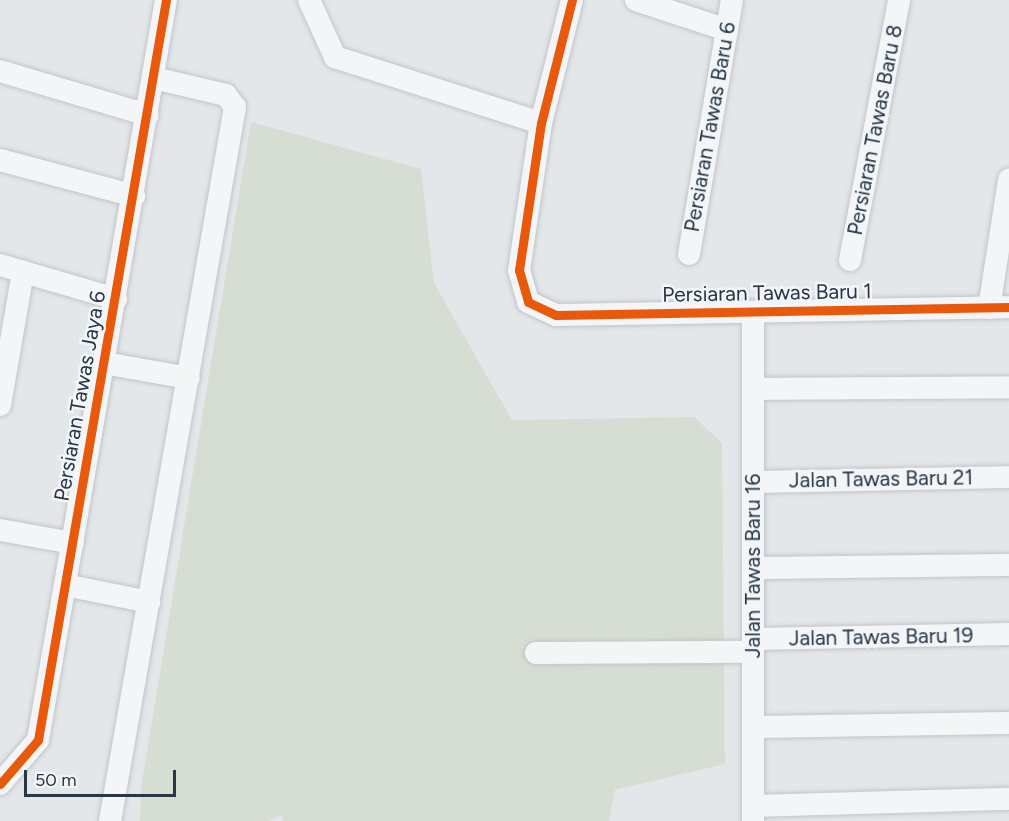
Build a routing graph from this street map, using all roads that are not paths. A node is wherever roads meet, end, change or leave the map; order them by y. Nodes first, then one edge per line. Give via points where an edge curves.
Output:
1 (166, 0) edge
2 (309, 0) edge
3 (572, 0) edge
4 (636, 0) edge
5 (732, 0) edge
6 (899, 0) edge
7 (727, 30) junction
8 (0, 71) edge
9 (154, 78) junction
10 (148, 115) junction
11 (541, 123) junction
12 (0, 160) edge
13 (1009, 180) edge
14 (134, 196) junction
15 (688, 254) dead end
16 (850, 260) dead end
17 (0, 265) edge
18 (23, 272) junction
19 (116, 299) junction
20 (999, 308) edge
21 (753, 312) junction
22 (104, 363) junction
23 (189, 378) junction
24 (1009, 387) edge
25 (753, 389) junction
26 (0, 405) edge
27 (1009, 477) edge
28 (753, 482) junction
29 (0, 530) edge
30 (73, 543) junction
31 (1009, 565) edge
32 (753, 568) junction
33 (65, 585) junction
34 (149, 602) junction
35 (1009, 634) edge
36 (753, 645) junction
37 (536, 653) dead end
38 (1009, 723) edge
39 (753, 727) junction
40 (0, 784) edge
41 (1009, 799) edge
42 (933, 811) edge
43 (753, 814) edge
44 (110, 821) edge

1 - 9 street, Persiaran Tawas Jaya 6
2 - 11 street via 335,57
3 - 11 street
4 - 7 street
5 - 7 street, Persiaran Tawas Baru 6
6 - 16 street, Persiaran Tawas Baru 8
7 - 15 street, Persiaran Tawas Baru 6
8 - 10 street
9 - 10 street, Persiaran Tawas Jaya 6
9 - 23 street via 232,98 235,107
10 - 14 street, Persiaran Tawas Jaya 6
11 - 21 street, Persiaran Tawas Baru 1 via 519,270 528,302 556,315
12 - 14 street
13 - 20 street
14 - 19 street, Persiaran Tawas Jaya 6
17 - 18 street
18 - 19 street
18 - 26 street
19 - 22 street, Persiaran Tawas Jaya 6
20 - 21 street, Persiaran Tawas Baru 1
21 - 25 street, Jalan Tawas Baru 16
22 - 23 street
22 - 30 street, Persiaran Tawas Jaya 6
23 - 34 street
24 - 25 street
25 - 28 street, Jalan Tawas Baru 16
27 - 28 street, Jalan Tawas Baru 21
28 - 32 street, Jalan Tawas Baru 16
29 - 30 street
30 - 33 street, Persiaran Tawas Jaya 6
31 - 32 street
32 - 36 street, Jalan Tawas Baru 16
33 - 34 street
33 - 40 street, Persiaran Tawas Jaya 6 via 38,740
34 - 44 street
35 - 36 street, Jalan Tawas Baru 19
36 - 37 street, Jalan Tawas Baru 19
36 - 39 street, Jalan Tawas Baru 16
38 - 39 street
39 - 43 street, Jalan Tawas Baru 16
41 - 42 street
42 - 43 street

